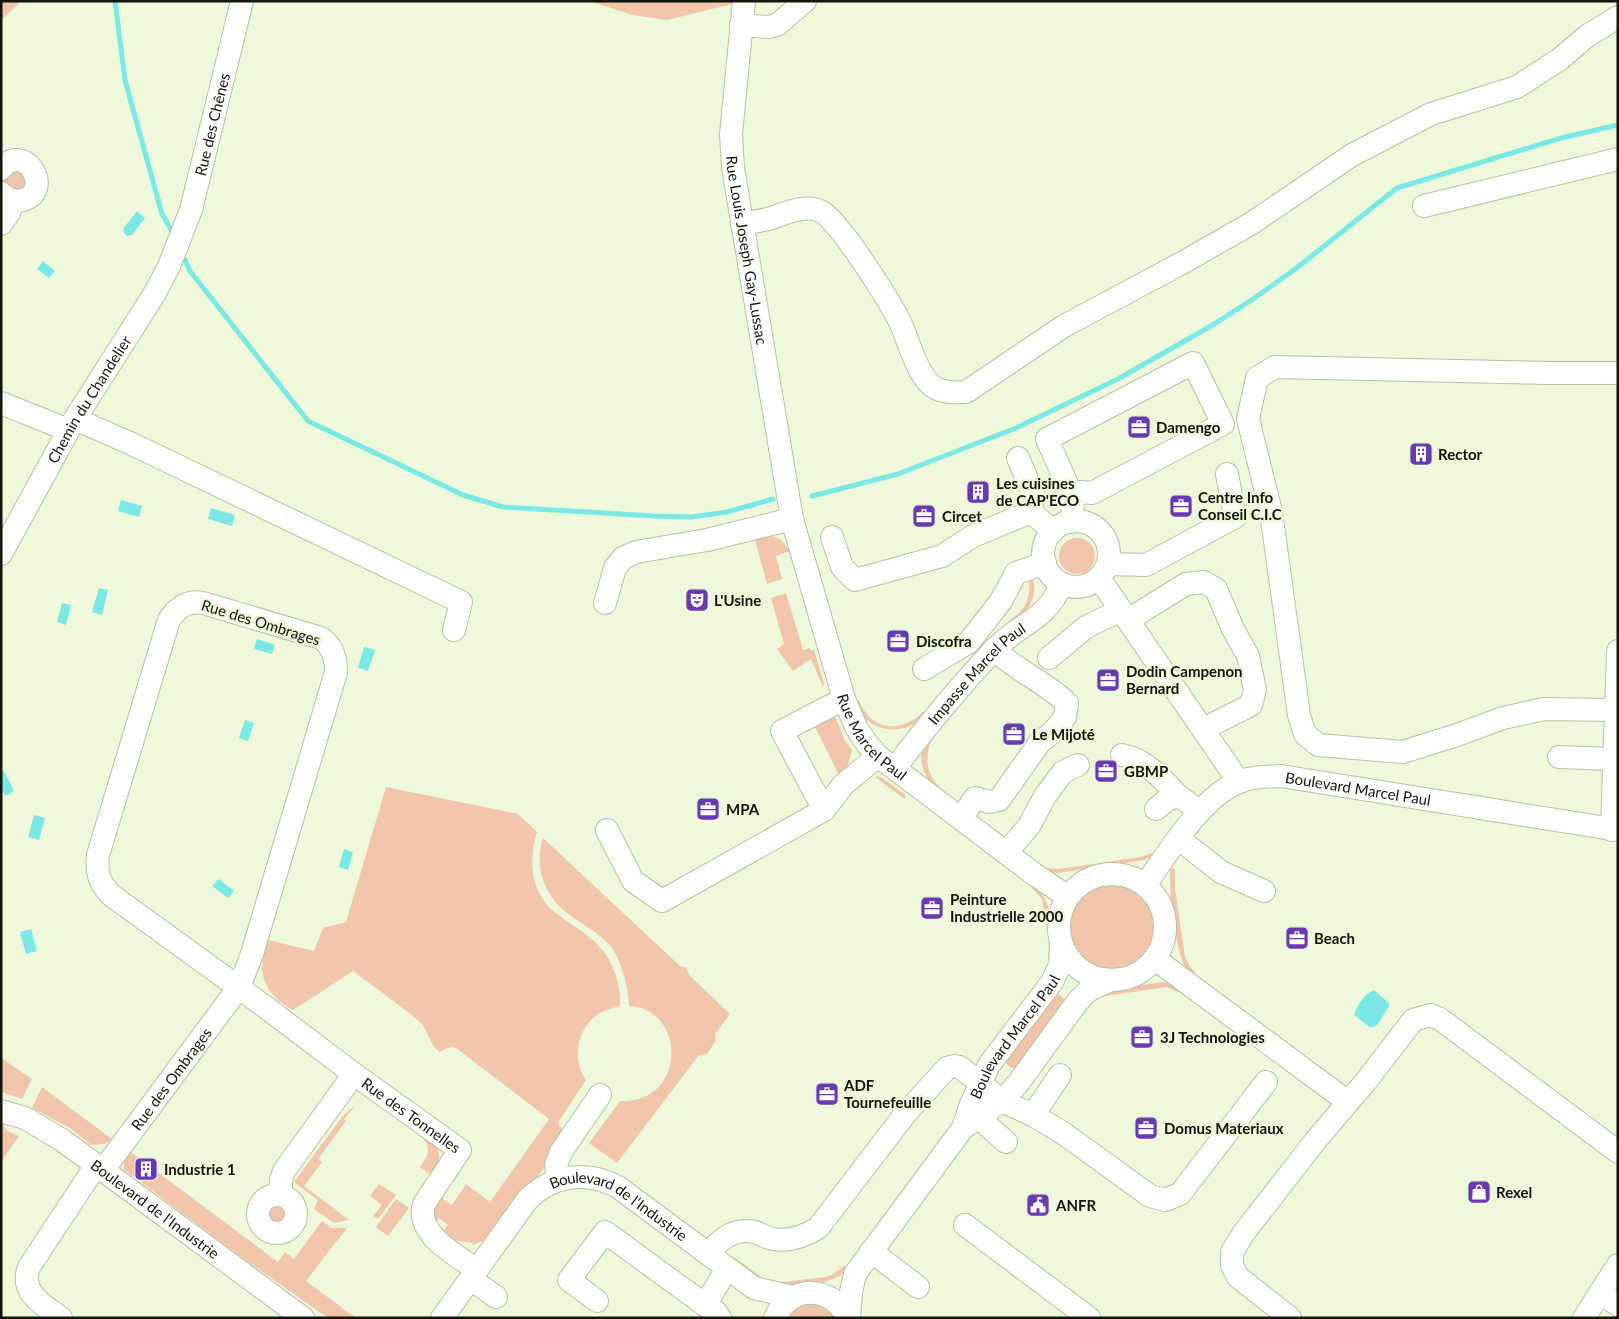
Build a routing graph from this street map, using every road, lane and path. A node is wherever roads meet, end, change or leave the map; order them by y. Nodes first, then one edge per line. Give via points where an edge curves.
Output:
1 (242, 1) edge
2 (744, 1) edge
3 (805, 1) edge
4 (1618, 17) edge
5 (741, 25) junction
6 (1618, 159) edge
7 (1, 169) edge
8 (7, 197) edge
9 (1424, 206) dead end
10 (1, 224) edge
11 (742, 224) junction
12 (177, 246) joint
13 (1618, 373) edge
14 (1, 403) edge
15 (72, 425) junction
16 (1018, 458) dead end
17 (1227, 474) dead end
18 (1073, 498) junction
19 (790, 509) junction
20 (1031, 512) junction
21 (1063, 526) junction
22 (832, 537) dead end
23 (1, 554) edge
24 (1045, 563) junction
25 (842, 568) junction
26 (1104, 571) junction
27 (809, 579) junction
28 (1061, 584) junction
29 (605, 603) dead end
30 (1125, 615) junction
31 (454, 630) dead end
32 (994, 649) junction
33 (1618, 650) edge
34 (1049, 658) dead end
35 (924, 669) dead end
36 (1616, 696) edge
37 (844, 699) junction
38 (1203, 729) junction
39 (1122, 754) dead end
40 (1559, 757) dead end
41 (1613, 759) junction
42 (887, 762) junction
43 (1078, 766) dead end
44 (1239, 782) junction
45 (1178, 796) junction
46 (1156, 809) dead end
47 (824, 810) junction
48 (1200, 810) junction
49 (961, 818) junction
50 (607, 830) dead end
51 (1615, 830) edge
52 (1179, 839) junction
53 (1006, 853) junction
54 (1145, 885) junction
55 (1264, 891) dead end
56 (1068, 897) junction
57 (1061, 943) junction
58 (1155, 959) junction
59 (1111, 980) junction
60 (239, 987) junction
61 (354, 1074) junction
62 (1060, 1075) dead end
63 (1266, 1082) dead end
64 (980, 1083) junction
65 (600, 1095) dead end
66 (1002, 1100) junction
67 (1348, 1102) junction
68 (1, 1111) edge
69 (1033, 1115) junction
70 (971, 1123) junction
71 (1006, 1142) dead end
72 (1618, 1152) edge
73 (101, 1169) junction
74 (558, 1180) junction
75 (281, 1195) dead end
76 (965, 1225) dead end
77 (871, 1252) junction
78 (708, 1254) junction
79 (1618, 1265) edge
80 (727, 1269) junction
81 (474, 1274) junction
82 (854, 1274) junction
83 (918, 1287) dead end
84 (754, 1288) junction
85 (815, 1293) junction
86 (496, 1297) dead end
87 (793, 1297) junction
88 (1609, 1298) edge
89 (596, 1301) dead end
90 (713, 1311) edge
91 (62, 1318) edge
92 (303, 1318) edge
93 (442, 1318) edge
94 (767, 1318) edge
95 (775, 1318) edge
96 (848, 1318) edge
97 (1089, 1318) edge
98 (1290, 1318) edge
99 (1584, 1318) edge

1 - 12 street, Rue des Chênes via 191,210
2 - 5 street, Rue Louis Joseph Gay-Lussac
3 - 5 street via 777,25
4 - 11 street via 1517,87 1431,114 1352,155 1252,223 1064,326 966,392 940,390 930,384 881,287 834,222 821,211 805,209
5 - 11 street, Rue Louis Joseph Gay-Lussac via 731,134
6 - 9 street
7 - 8 street via 10,162 25,162 37,180 32,195 20,200
8 - 10 street via 9,213
11 - 19 street, Rue Louis Joseph Gay-Lussac
12 - 15 street, Chemin du Chandelier via 155,293
13 - 36 street via 1275,367 1256,378 1248,419 1271,512 1299,715 1305,734 1311,740 1318,745 1403,752 1503,718
14 - 15 street
15 - 23 street, Chemin du Chandelier
15 - 31 street via 141,448 461,602
16 - 20 street via 1033,493
17 - 26 street via 1235,517 1146,565
18 - 18 street via 1080,492 1092,493 1223,424 1193,363 1047,440
18 - 21 street
19 - 27 street, Rue Marcel Paul
19 - 29 street via 707,540 636,552 623,558 615,568
20 - 21 street
20 - 25 street via 973,536 942,556 855,580
21 - 24 street via 1044,544
21 - 26 street via 1081,521 1101,532 1110,553
22 - 25 street
24 - 28 street via 1052,577
24 - 35 street via 1016,573 1001,601 969,642
25 - 27 street
26 - 28 street via 1084,587 1072,588
26 - 30 street
27 - 37 street, Rue Marcel Paul
28 - 32 street, Impasse Marcel Paul via 1044,613 1009,635
30 - 34 street via 1086,627
30 - 38 street
30 - 38 street via 1186,584 1204,582 1216,590 1232,629 1248,656 1254,690 1251,705
32 - 42 street, Impasse Marcel Paul via 924,729
32 - 49 street via 1006,661 1055,692 1066,703 1065,717 1040,742 999,800 989,802 976,798
33 - 36 street
36 - 41 street
37 - 42 street, Rue Marcel Paul via 857,729
37 - 47 street via 782,731
38 - 44 street
39 - 45 street via 1145,766
40 - 41 street
41 - 51 street
42 - 47 street, Impasse Marcel Paul via 843,785
42 - 49 street, Rue Marcel Paul
43 - 53 street via 1063,772
44 - 48 street, Boulevard Marcel Paul via 1215,796
44 - 51 street, Boulevard Marcel Paul via 1281,776
45 - 46 street
45 - 48 street
47 - 50 street via 662,901 633,881
48 - 52 street, Boulevard Marcel Paul
49 - 53 street, Rue Marcel Paul
52 - 54 street, Boulevard Marcel Paul
52 - 55 street via 1221,872
53 - 56 street, Rue Marcel Paul
54 - 56 street via 1130,876 1112,873 1095,876 1080,884
54 - 58 street via 1163,912 1165,928
56 - 57 street via 1061,912
57 - 59 street via 1080,970
57 - 64 street, Boulevard Marcel Paul via 1060,965 1052,982 989,1065
58 - 59 street via 1128,978
58 - 67 street
59 - 66 street, Boulevard Marcel Paul via 1089,990 1078,1001 1019,1082
60 - 60 street, Rue des Ombrages via 252,954 336,666 332,650 321,638 203,602 192,602 178,609 168,620 97,867 100,881 111,895
60 - 61 street, Rue des Tonnelles
60 - 73 street, Rue des Ombrages
61 - 75 street via 284,1172
61 - 81 street, Rue des Tonnelles via 460,1150 424,1204 422,1215 430,1234
62 - 69 street
63 - 69 street via 1180,1194 1165,1200 1150,1196
64 - 66 street
64 - 70 street, Boulevard Marcel Paul
64 - 78 street via 960,1067 947,1068 906,1112 818,1228 806,1235 784,1239 739,1232 718,1241
65 - 74 street via 558,1159
66 - 69 street
66 - 70 street, Boulevard Marcel Paul
67 - 72 street via 1413,1020 1430,1015 1440,1019
67 - 98 street via 1232,1252 1232,1265 1238,1277
68 - 73 street, Boulevard de l'Industrie via 25,1118
70 - 71 street
70 - 77 street, Boulevard Marcel Paul
73 - 91 street, Rue des Ombrages via 91,1173 27,1274 26,1285 32,1296
73 - 92 street, Boulevard de l'Industrie
74 - 78 street, Boulevard de l'Industrie via 583,1176 610,1182
74 - 81 street, Boulevard de l'Industrie via 528,1200
76 - 97 street
77 - 82 street, Boulevard Marcel Paul
77 - 83 street
78 - 80 street, Boulevard de l'Industrie
79 - 88 street
80 - 84 street, Boulevard de l'Industrie
80 - 90 street
81 - 86 street
81 - 93 street, Boulevard de l'Industrie
82 - 85 street, Boulevard Marcel Paul
82 - 96 street, Boulevard Marcel Paul
84 - 87 street, Boulevard de l'Industrie
84 - 94 street, Boulevard de l'Industrie
85 - 87 street, Boulevard Marcel Paul
85 - 96 street via 836,1301
87 - 95 street via 784,1303
88 - 99 street
89 - 90 street via 570,1280 605,1232

